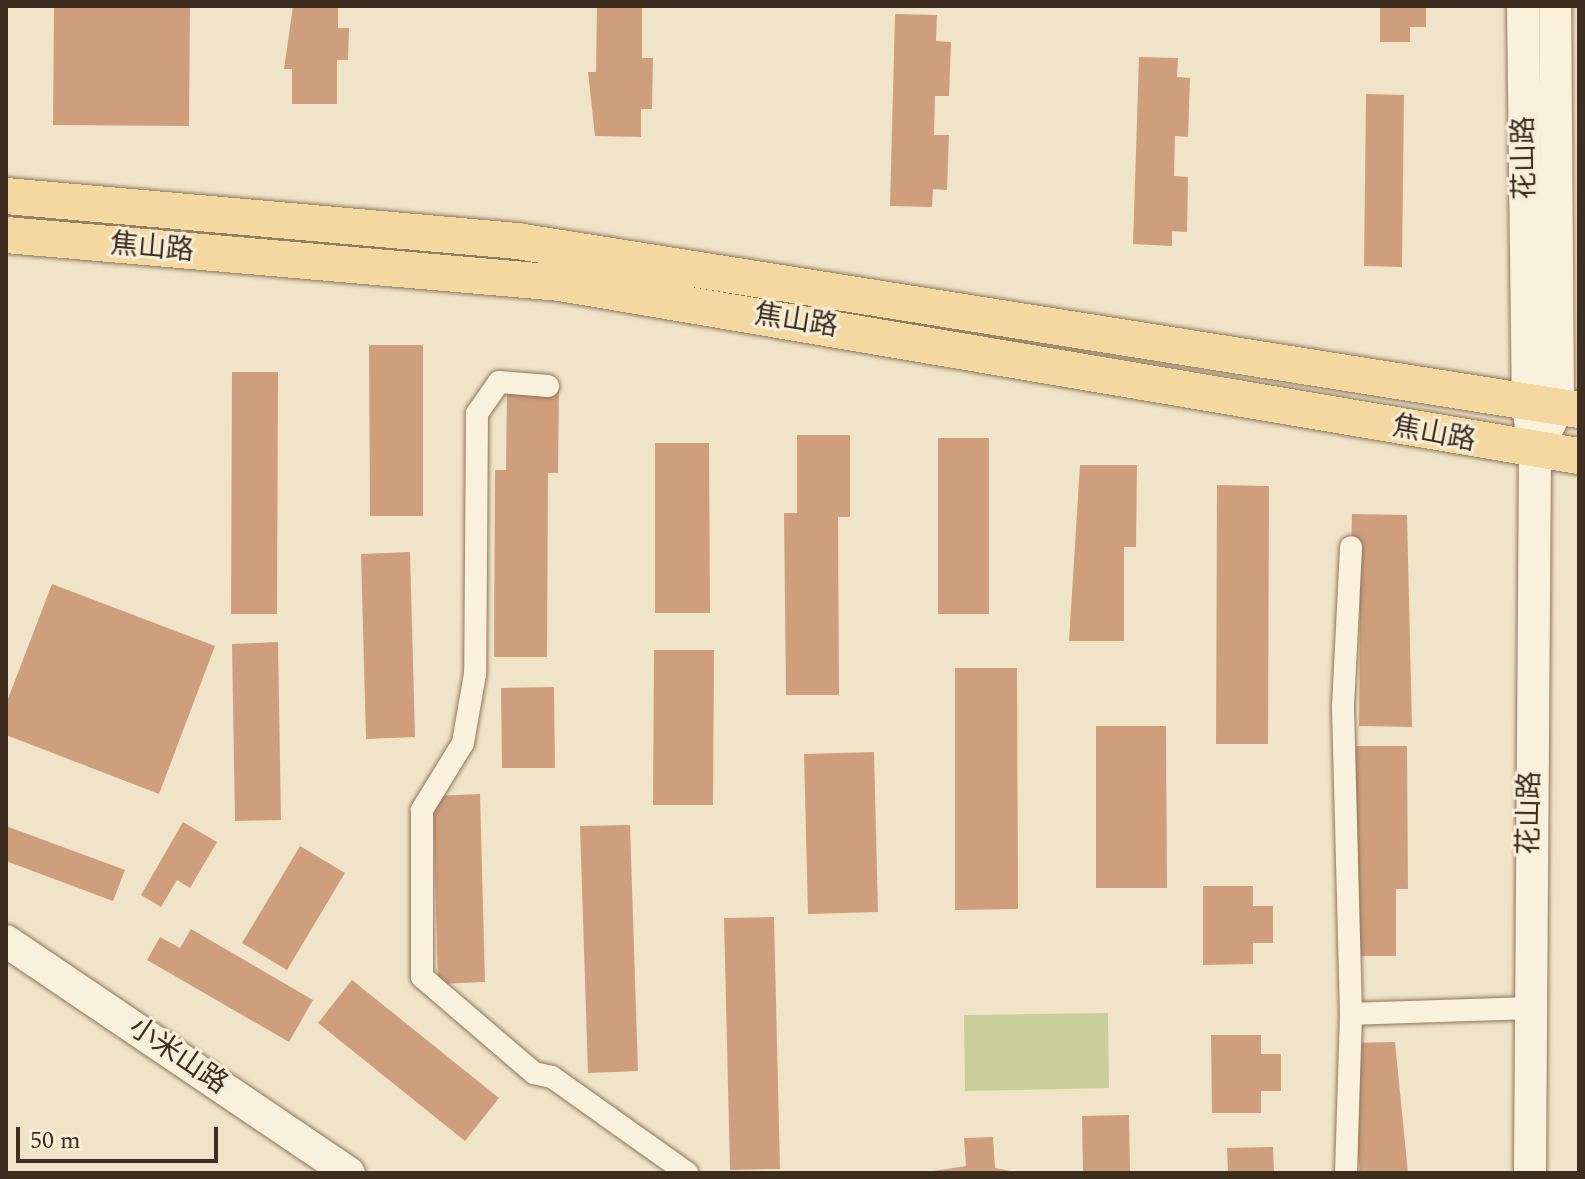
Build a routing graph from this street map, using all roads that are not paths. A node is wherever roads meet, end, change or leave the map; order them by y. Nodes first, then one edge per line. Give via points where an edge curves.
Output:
1 (1523, 6) edge
2 (1555, 6) edge
3 (6, 196) edge
4 (6, 235) edge
5 (548, 386) dead end
6 (1555, 409) edge
7 (1535, 453) junction
8 (1579, 456) edge
9 (1351, 547) dead end
10 (6, 941) edge
11 (1528, 1008) junction
12 (1351, 1014) junction
13 (349, 1173) edge
14 (687, 1173) edge
15 (1346, 1173) edge
16 (1530, 1173) edge

1 - 6 main road, 花山路
2 - 6 main road, 花山路
3 - 6 main road, 焦山路 via 517,241 1008,316
4 - 7 main road, 焦山路 via 560,283 1063,363
5 - 14 street via 499,382 477,413 475,674 463,743 422,810 422,977 534,1073 552,1077
6 - 7 main road, 花山路
7 - 8 main road, 焦山路
7 - 11 main road, 花山路
9 - 12 street via 1343,706
10 - 13 main road, 小米山路
11 - 12 street
11 - 16 main road, 花山路
12 - 15 street

